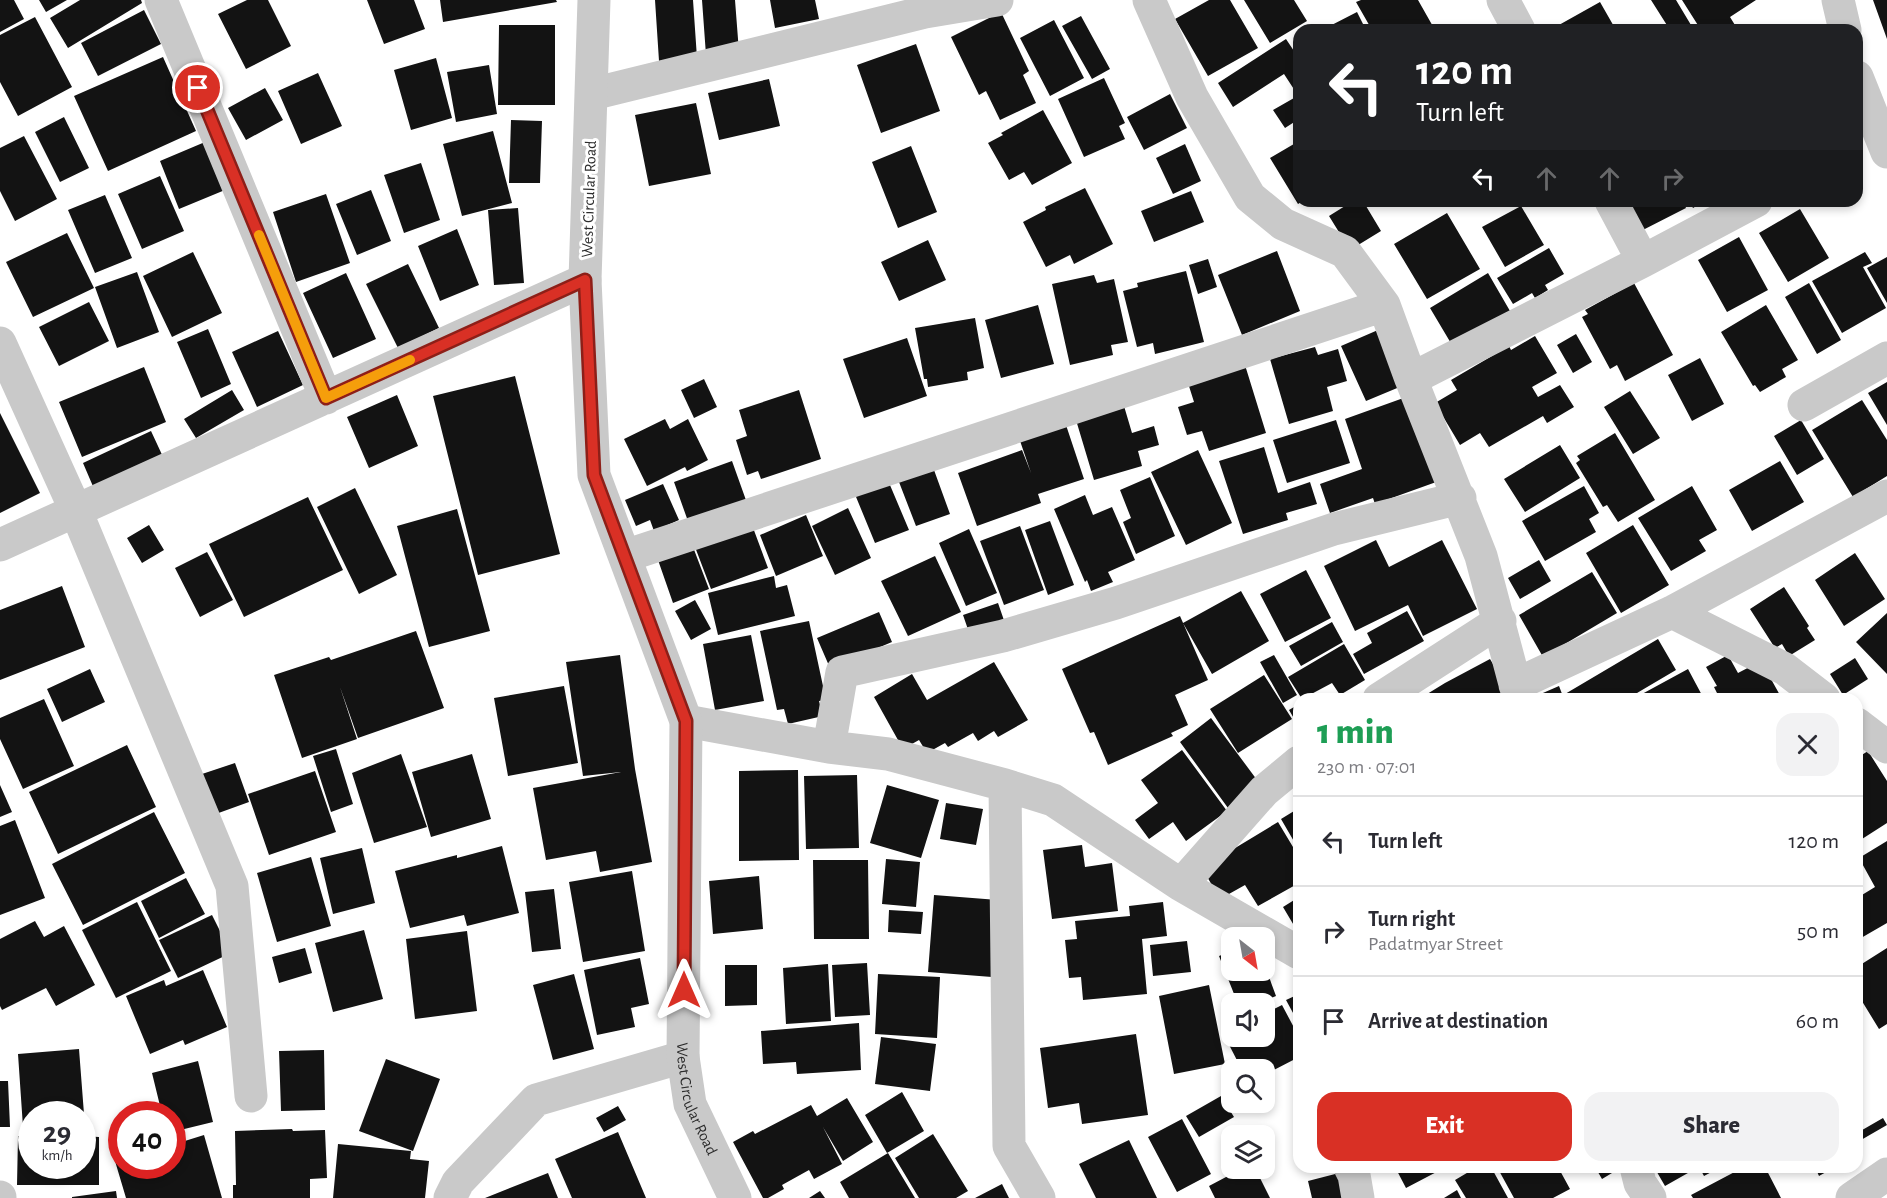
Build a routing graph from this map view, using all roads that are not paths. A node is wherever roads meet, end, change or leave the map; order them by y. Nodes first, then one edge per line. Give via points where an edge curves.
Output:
1 (161, 0) edge
2 (594, 0) edge
3 (998, 0) edge
4 (1149, 0) edge
5 (1503, 0) edge
6 (1838, 0) edge
7 (1516, 24) edge
8 (1844, 24) edge
9 (592, 94) junction
10 (1863, 101) edge
11 (1874, 145) edge
12 (1614, 207) edge
13 (1745, 207) edge
14 (1643, 261) junction
15 (585, 280) junction
16 (1384, 305) junction
17 (0, 343) edge
18 (1887, 358) edge
19 (1411, 379) junction
20 (326, 398) junction
21 (1804, 405) dead end
22 (1887, 496) edge
23 (1460, 498) junction
24 (76, 512) junction
25 (0, 545) edge
26 (625, 556) junction
27 (1672, 612) junction
28 (1500, 621) junction
29 (1517, 692) edge
30 (1388, 693) edge
31 (1816, 693) edge
32 (686, 721) junction
33 (1863, 729) edge
34 (829, 747) junction
35 (1887, 747) edge
36 (1293, 767) edge
37 (1005, 785) junction
38 (1181, 885) junction
39 (1293, 950) edge
40 (683, 1057) junction
41 (251, 1096) dead end
42 (1353, 1173) edge
43 (1638, 1173) edge
44 (1887, 1174) edge
45 (450, 1198) edge
46 (735, 1198) edge
47 (1039, 1198) edge
48 (1358, 1198) edge
49 (1650, 1198) edge
50 (1852, 1198) edge

1 - 20 street
2 - 9 street, West Circular Road
3 - 9 street via 925,12
4 - 16 street via 1192,97 1250,197 1283,224 1345,252
5 - 7 street
6 - 8 street
9 - 15 street, West Circular Road
10 - 11 street
12 - 14 street
13 - 14 street
14 - 19 street
15 - 20 street
15 - 26 street, West Circular Road via 594,475
16 - 19 street
16 - 26 street
17 - 24 street
18 - 21 street
19 - 23 street
20 - 24 street
22 - 27 street
23 - 28 street
23 - 34 street via 1334,529 1116,603 1003,636 842,672
24 - 25 street
24 - 41 street via 232,886
26 - 32 street, West Circular Road
27 - 29 street
27 - 31 street via 1785,669
28 - 29 street
28 - 30 street
32 - 34 street
32 - 40 street, West Circular Road
33 - 35 street
34 - 37 street via 888,754
36 - 38 street via 1264,791
37 - 38 street via 1053,800
37 - 47 street via 1009,1146
38 - 39 street
40 - 45 street via 536,1100 458,1182
40 - 46 street, West Circular Road via 690,1104
42 - 48 street
43 - 49 street
44 - 50 street

